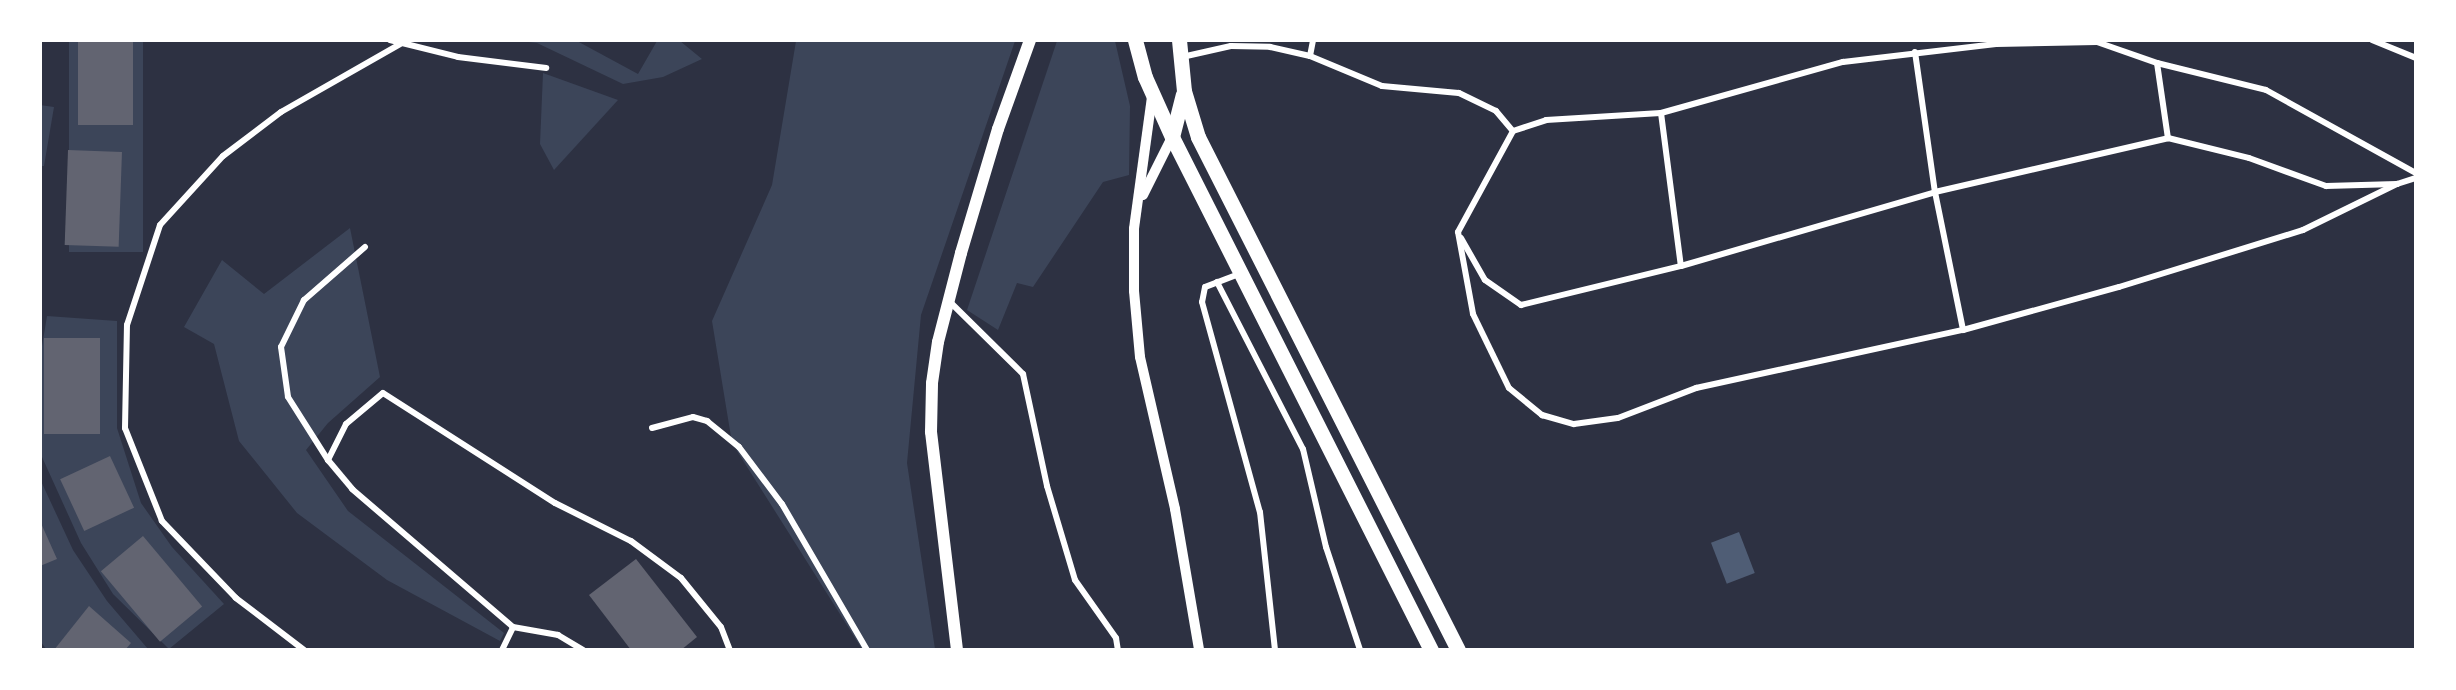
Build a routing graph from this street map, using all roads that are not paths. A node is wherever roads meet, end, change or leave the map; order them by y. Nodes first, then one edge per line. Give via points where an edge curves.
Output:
1 (390, 40) edge
2 (1030, 40) edge
3 (1135, 40) edge
4 (1179, 40) edge
5 (1313, 40) edge
6 (2372, 40) edge
7 (2097, 41) edge
8 (400, 44) junction
9 (1915, 52) junction
10 (1310, 56) junction
11 (1180, 58) junction
12 (2415, 58) edge
13 (2157, 63) junction
14 (546, 68) dead end
15 (1184, 92) junction
16 (1152, 94) junction
17 (1661, 113) junction
18 (1513, 131) junction
19 (1172, 137) junction
20 (2168, 138) junction
21 (2415, 173) edge
22 (2415, 178) edge
23 (2397, 184) junction
24 (1935, 192) junction
25 (1140, 201) junction
26 (1458, 232) junction
27 (365, 247) dead end
28 (1681, 266) junction
29 (1239, 274) junction
30 (1217, 282) junction
31 (948, 301) junction
32 (1963, 330) junction
33 (652, 428) dead end
34 (328, 460) junction
35 (513, 627) junction
36 (304, 650) edge
37 (502, 650) edge
38 (583, 650) edge
39 (730, 650) edge
40 (867, 650) edge
41 (957, 650) edge
42 (1118, 650) edge
43 (1199, 650) edge
44 (1275, 650) edge
45 (1360, 650) edge
46 (1431, 650) edge
47 (1458, 650) edge

1 - 8 street
2 - 31 main road via 998,129
3 - 16 main road
4 - 11 main road
5 - 10 street
6 - 12 street
7 - 9 street
7 - 13 street
8 - 14 street via 458,57
8 - 36 street via 281,112 223,156 160,225 127,325 125,428 162,521 236,598
9 - 17 street via 1843,62
9 - 24 street
10 - 11 street via 1270,47 1231,46
10 - 18 street via 1382,86 1459,93 1496,111
11 - 15 main road
13 - 20 street
13 - 21 street via 2266,90
15 - 19 main road
15 - 47 main road via 1208,157
16 - 19 main road
16 - 25 street
17 - 18 street via 1546,120
17 - 28 street
18 - 26 street
19 - 25 street
19 - 29 main road
20 - 23 street via 2249,158 2326,186
20 - 24 street
22 - 23 street
23 - 32 street via 2303,230
24 - 28 street
24 - 32 street
25 - 43 street via 1134,229 1140,357 1175,509
26 - 28 street via 1485,280 1521,305
26 - 32 street via 1473,314 1509,388 1542,415 1574,424 1618,418 1696,388
27 - 34 street via 304,300 281,348 288,397
29 - 30 street
29 - 46 main road
30 - 44 street via 1206,287 1202,302 1260,512
30 - 45 street via 1303,449 1326,547
31 - 41 main road via 932,383 931,432
31 - 42 street via 1023,374 1047,486 1075,580 1116,638
33 - 40 street via 693,417 707,421 739,447 782,504
34 - 35 street via 369,505
34 - 39 street via 346,424 382,393 555,503 631,541 681,578 721,627
35 - 37 street
35 - 38 street via 558,634

